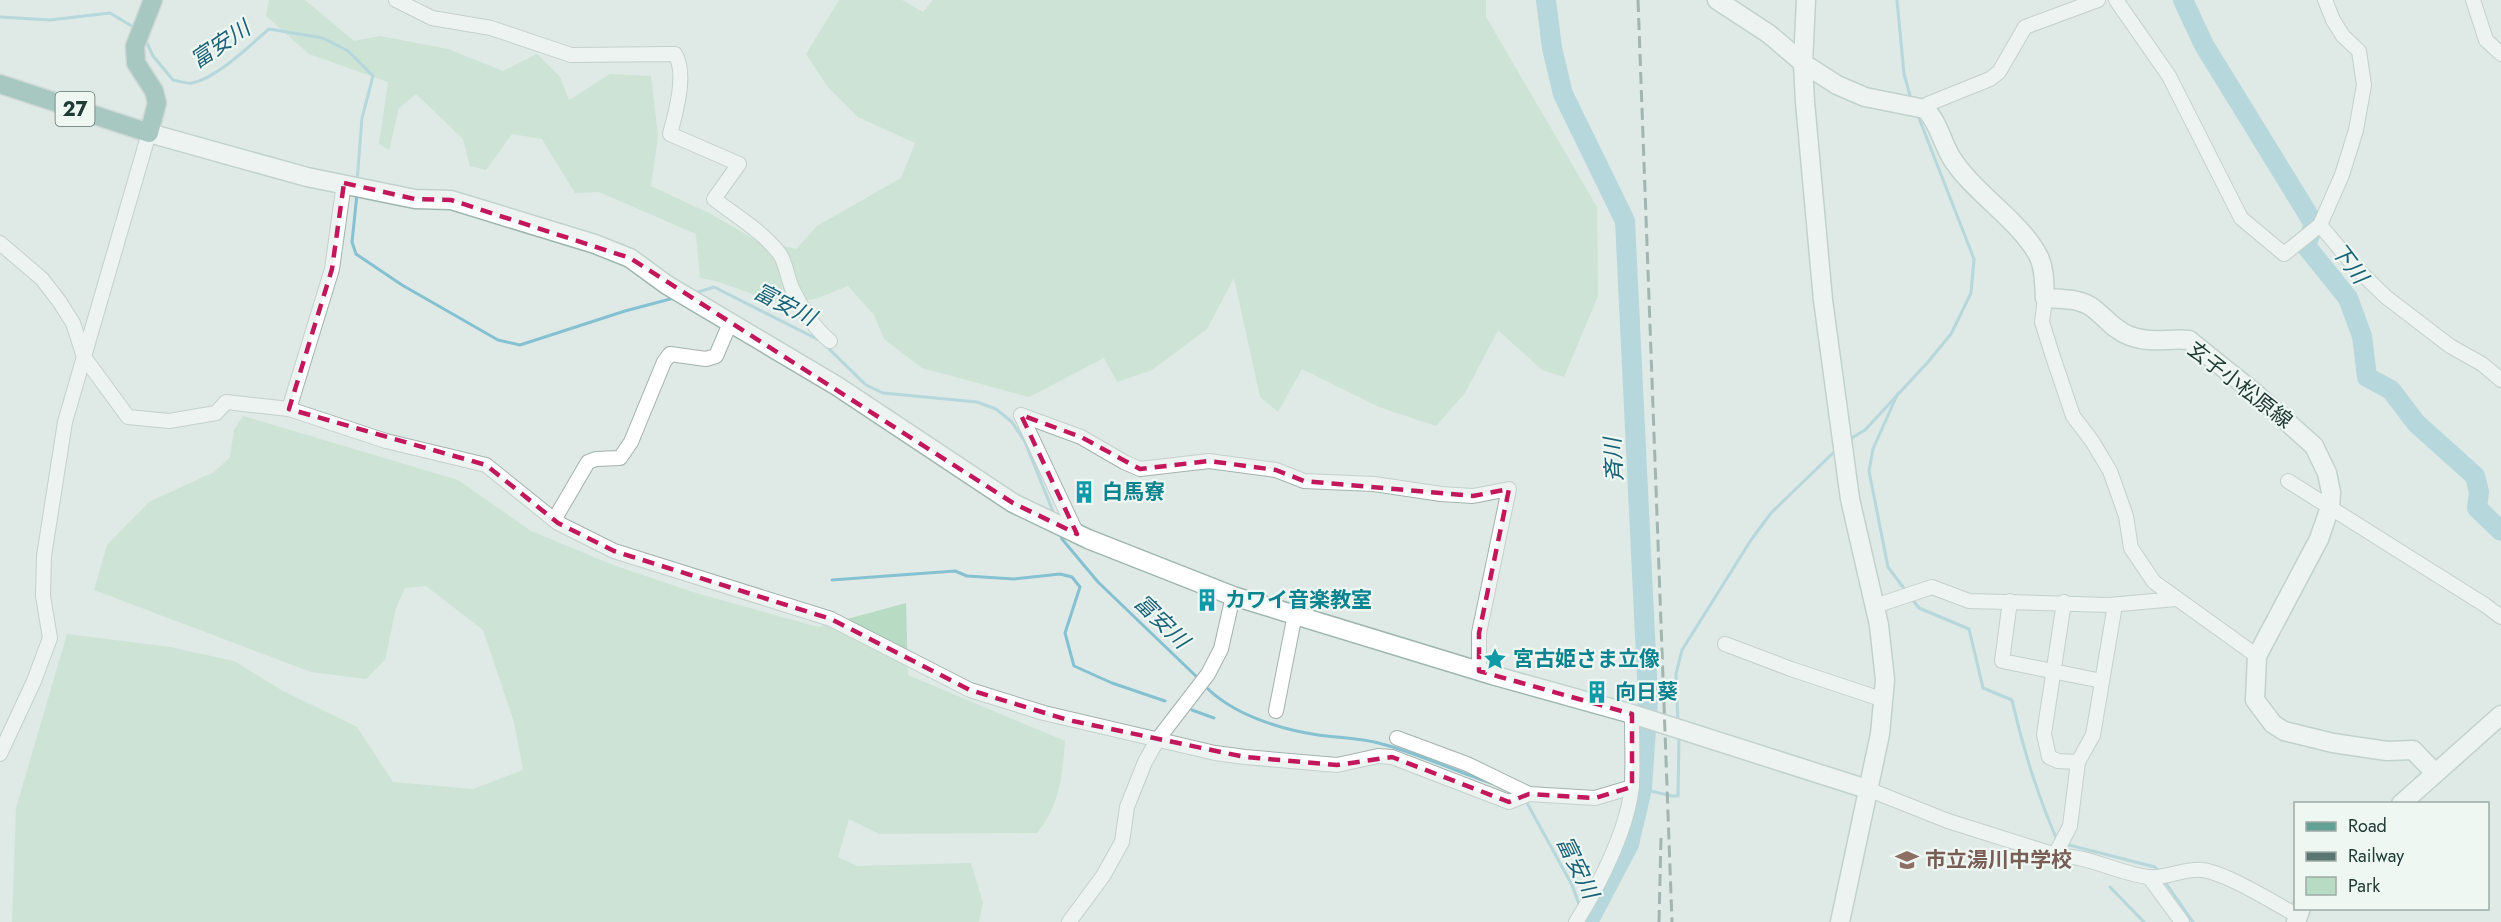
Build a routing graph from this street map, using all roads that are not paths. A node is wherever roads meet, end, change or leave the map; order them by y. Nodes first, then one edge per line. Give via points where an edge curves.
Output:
1 (153, 0) edge
2 (396, 0) edge
3 (1717, 0) edge
4 (1806, 0) edge
5 (2098, 0) edge
6 (2116, 0) edge
7 (2325, 0) edge
8 (2473, 0) edge
9 (2501, 54) edge
10 (1803, 63) junction
11 (0, 84) edge
12 (1925, 109) junction
13 (149, 133) junction
14 (345, 183) junction
15 (2320, 225) junction
16 (0, 243) edge
17 (2044, 298) junction
18 (730, 321) junction
19 (830, 341) dead end
20 (84, 357) junction
21 (2501, 380) edge
22 (289, 409) junction
23 (2288, 481) dead end
24 (2330, 507) junction
25 (554, 520) junction
26 (1081, 536) junction
27 (1233, 596) junction
28 (2176, 599) junction
29 (2010, 602) junction
30 (2064, 602) junction
31 (2115, 605) junction
32 (1875, 606) junction
33 (1294, 614) junction
34 (2501, 617) edge
35 (1725, 644) dead end
36 (2257, 656) junction
37 (1479, 671) junction
38 (2054, 671) junction
39 (2102, 681) junction
40 (1884, 700) junction
41 (1276, 711) dead end
42 (1632, 714) junction
43 (2501, 715) edge
44 (1397, 738) dead end
45 (1158, 739) junction
46 (0, 754) edge
47 (2078, 762) junction
48 (2435, 773) junction
49 (1632, 787) junction
50 (1870, 790) junction
51 (1528, 794) junction
52 (2404, 802) edge
53 (2055, 855) junction
54 (2149, 877) junction
55 (2298, 915) edge
56 (1069, 922) edge
57 (1576, 922) edge
58 (1840, 922) edge
59 (2182, 922) edge

1 - 13 main road via 139,33 136,63 157,103
2 - 19 street via 432,18 491,28 571,56 675,54 680,62 678,103 670,134 739,164 714,199 781,255 792,288
3 - 10 street
4 - 10 street
5 - 12 street via 2025,27 1999,72 1928,104
6 - 15 street via 2169,76 2241,218 2284,254
7 - 15 street via 2343,36 2359,51 2364,85 2346,164
8 - 9 street via 2486,40
10 - 12 street via 1837,85 1864,96
10 - 32 street via 1835,399 1850,499
11 - 13 main road, 27
12 - 17 street via 1951,157 2038,257
13 - 14 street via 307,177
13 - 20 street
14 - 18 street via 415,199 451,200 595,244 630,258 667,285
14 - 22 street via 333,269
15 - 21 street via 2386,297
16 - 20 street via 42,279 59,301 73,323
17 - 24 street, 玄子小松原線 via 2088,305 2116,331 2132,337 2157,342 2189,340 2314,446 2327,473
17 - 28 street via 2042,322 2073,417 2110,471 2126,516 2131,548 2154,582
18 - 25 street via 716,356 706,359 670,354 620,458 588,462
18 - 26 street via 1013,502
20 - 22 street via 128,417 169,421 216,413 226,402
20 - 46 street via 65,422 45,543 43,596 50,638
22 - 25 street via 386,441 486,465
23 - 24 street
24 - 34 street
24 - 36 street, 玄子小松原線 via 2319,539
25 - 45 street via 614,551 831,619 970,690 1068,720
26 - 27 street
26 - 37 street via 1022,415 1081,436 1140,469 1209,461 1276,470 1304,481 1374,484 1441,494 1473,496 1509,489 1479,633
27 - 33 street
27 - 45 street via 1221,649 1208,674
28 - 31 street
28 - 36 street
29 - 30 street
29 - 32 street via 1969,601 1932,587
29 - 38 street via 2002,661
30 - 31 street
30 - 38 street
31 - 39 street
32 - 40 street
33 - 37 street
33 - 41 street
35 - 40 street
36 - 48 street, 玄子小松原線 via 2255,700 2273,724 2284,731 2333,743 2387,751 2413,750
37 - 42 street
38 - 39 street
38 - 47 street via 2044,734 2049,757
39 - 47 street via 2093,735
40 - 50 street
42 - 49 street
42 - 50 street
43 - 48 street
44 - 51 street via 1467,764
45 - 51 street via 1215,753 1337,765 1378,756 1392,757 1509,802
45 - 56 street via 1127,807 1122,842
47 - 53 street via 2070,826
48 - 52 street
49 - 51 street via 1595,798
49 - 57 street via 1619,836
50 - 53 street via 1948,821
50 - 58 street
53 - 54 street via 2074,856
54 - 55 street via 2204,870
54 - 59 street

